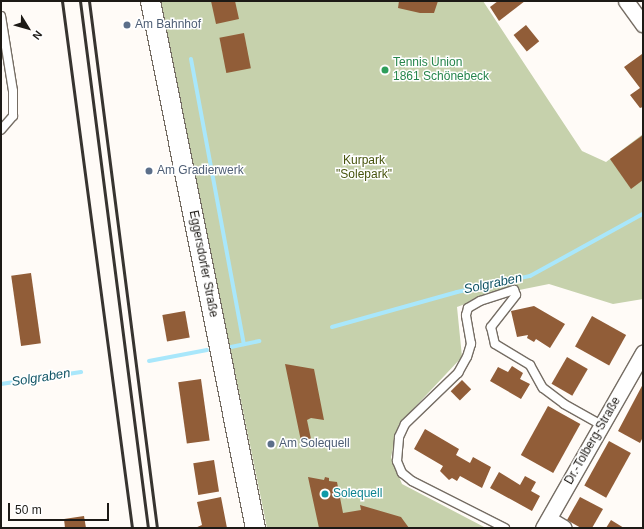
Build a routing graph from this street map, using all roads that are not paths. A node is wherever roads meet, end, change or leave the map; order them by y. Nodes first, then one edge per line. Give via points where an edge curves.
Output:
1 (150, 1) edge
2 (626, 1) edge
3 (1, 16) edge
4 (643, 24) edge
5 (1, 130) edge
6 (643, 353) edge
7 (603, 426) junction
8 (546, 523) edge
9 (255, 528) edge
10 (505, 528) edge
11 (564, 528) edge

1 - 9 street, Eggersdorfer Straße
2 - 4 street
3 - 5 lane via 13,91 14,116
6 - 7 street, Dr.-Tolberg-Straße
7 - 8 street, Dr.-Tolberg-Straße
7 - 10 lane via 564,404 543,388 530,365 495,344 491,327 516,295 514,290 480,301 468,308 466,315 471,344 467,357 458,373 405,424 398,437 397,461 402,473 412,481
8 - 11 street

